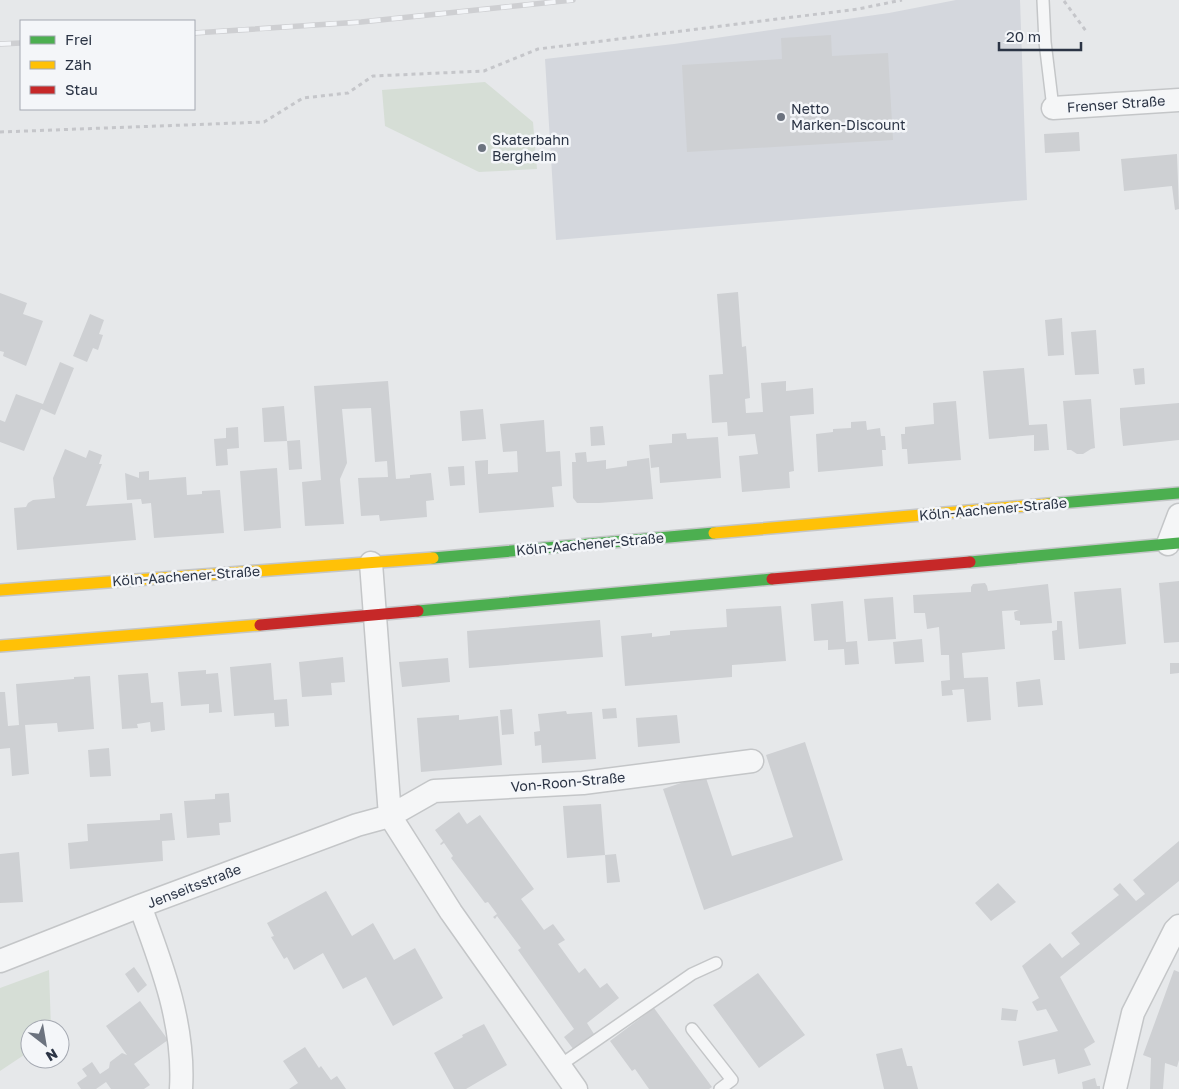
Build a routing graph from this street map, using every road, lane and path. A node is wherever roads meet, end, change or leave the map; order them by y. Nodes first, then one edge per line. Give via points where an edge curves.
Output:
1 (902, 0) edge
2 (1043, 0) edge
3 (1064, 0) edge
4 (1086, 31) dead end
5 (1179, 100) edge
6 (1053, 108) joint
7 (0, 132) edge
8 (1179, 493) edge
9 (1179, 515) edge
10 (1173, 544) edge
11 (371, 563) junction
12 (0, 590) edge
13 (375, 615) junction
14 (0, 646) edge
15 (752, 761) dead end
16 (390, 816) junction
17 (140, 906) junction
18 (1179, 926) edge
19 (0, 961) edge
20 (716, 963) dead end
21 (692, 1029) dead end
22 (559, 1066) junction
23 (181, 1089) edge
24 (576, 1089) edge
25 (720, 1089) edge
26 (1115, 1089) edge

1 - 7 path via 858,9 538,48 484,71 373,76 348,93 303,98 264,122
2 - 6 lane
3 - 4 path
5 - 6 street, Frenser Straße
8 - 11 main road, Köln-Aachener-Straße
9 - 10 street
10 - 13 main road
11 - 12 main road, Köln-Aachener-Straße
11 - 13 street
13 - 14 main road
13 - 16 street
15 - 16 street, Von-Roon-Straße via 583,783 434,791
16 - 17 street, Jenseitsstraße via 357,825
16 - 22 street
17 - 19 street, Jenseitsstraße
17 - 23 street via 165,974 178,1028
18 - 26 street via 1133,1013
20 - 22 lane via 692,974
21 - 25 lane via 732,1080
22 - 24 street

